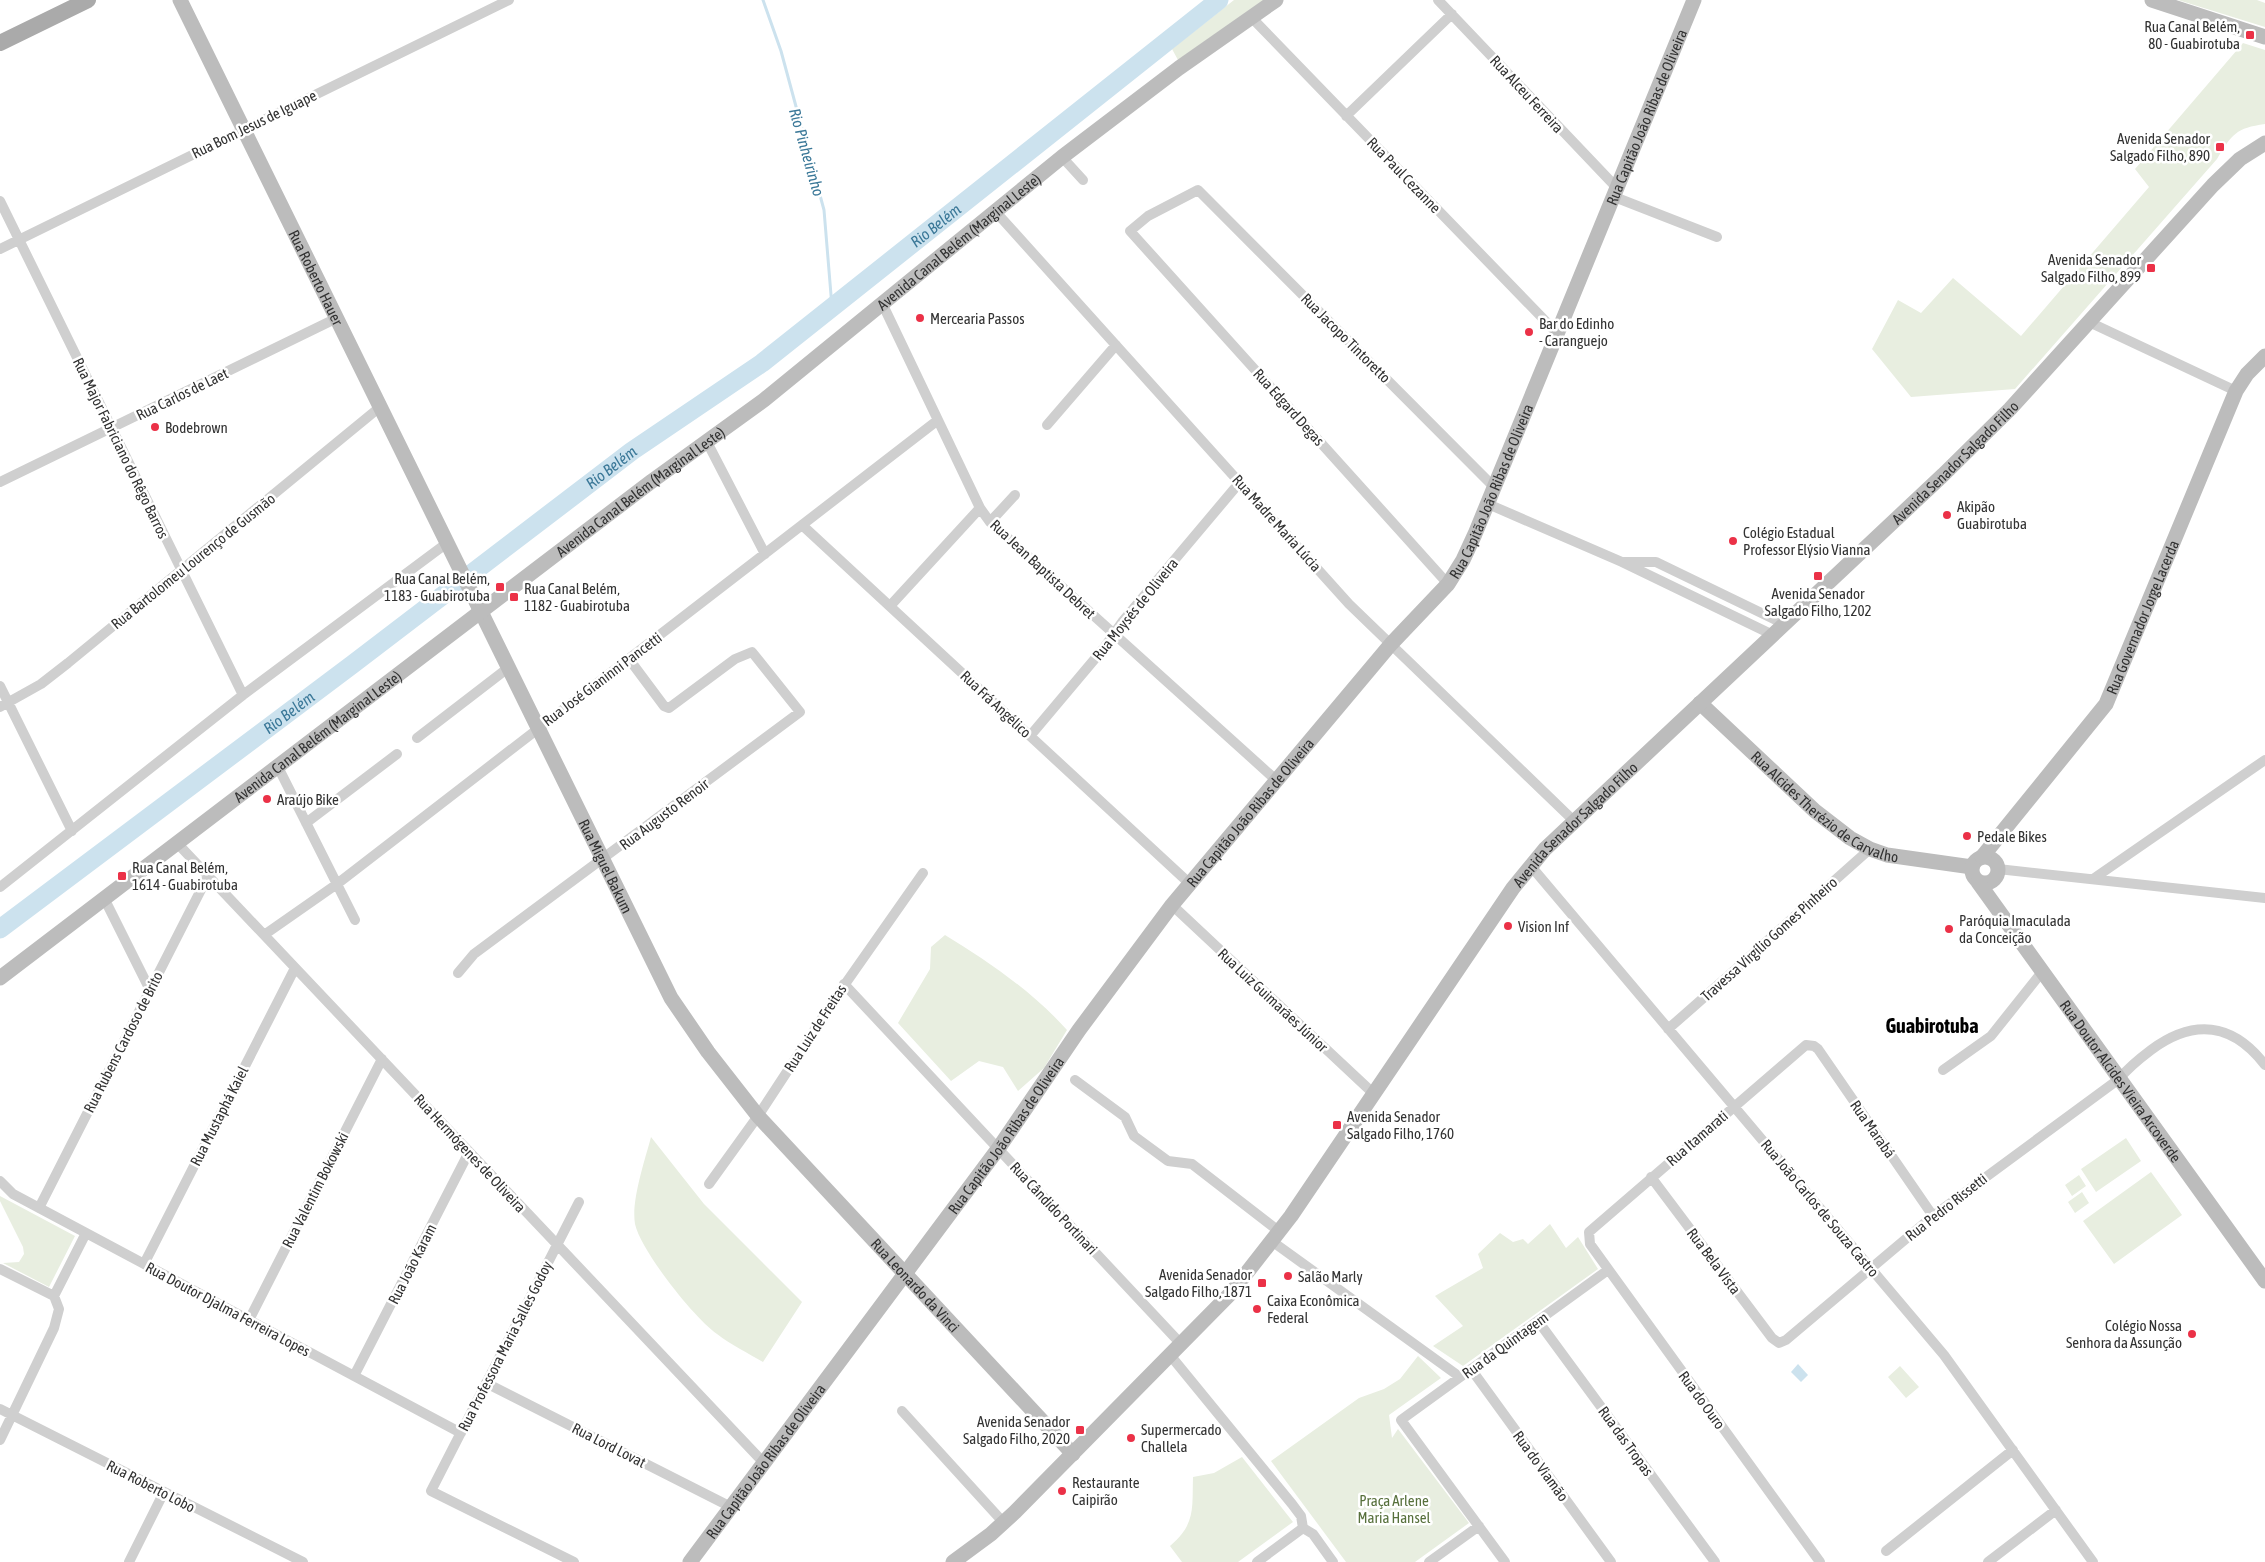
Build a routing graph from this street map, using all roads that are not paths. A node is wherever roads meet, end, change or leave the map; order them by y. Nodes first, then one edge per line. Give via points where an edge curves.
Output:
1 (88, 0) edge
2 (180, 0) edge
3 (509, 0) edge
4 (1276, 0) edge
5 (1438, 0) edge
6 (1694, 0) edge
7 (2152, 0) edge
8 (494, 3) edge
9 (1452, 14) junction
10 (1251, 17) junction
11 (2265, 37) edge
12 (0, 43) edge
13 (1346, 116) junction
14 (244, 130) junction
15 (2265, 144) edge
16 (1062, 157) junction
17 (1083, 180) dead end
18 (1614, 192) junction
19 (0, 202) edge
20 (995, 211) junction
21 (1130, 231) joint
22 (1718, 237) dead end
23 (19, 240) junction
24 (0, 249) edge
25 (882, 303) junction
26 (336, 318) junction
27 (2089, 322) junction
28 (1557, 333) junction
29 (1116, 345) junction
30 (2265, 356) edge
31 (2236, 391) junction
32 (380, 407) junction
33 (938, 420) junction
34 (1047, 425) dead end
35 (111, 428) junction
36 (707, 442) junction
37 (0, 482) edge
38 (1240, 482) junction
39 (1494, 487) junction
40 (1015, 495) dead end
41 (1488, 504) junction
42 (980, 508) junction
43 (990, 522) junction
44 (802, 525) junction
45 (449, 548) junction
46 (765, 554) junction
47 (1622, 562) junction
48 (181, 570) junction
49 (1448, 584) junction
50 (890, 606) junction
51 (478, 607) junction
52 (1784, 624) junction
53 (1113, 634) junction
54 (1772, 635) junction
55 (1391, 644) junction
56 (629, 659) junction
57 (508, 668) junction
58 (0, 686) edge
59 (243, 695) junction
60 (1700, 703) junction
61 (4, 705) edge
62 (538, 729) junction
63 (1030, 736) junction
64 (417, 738) dead end
65 (397, 754) dead end
66 (2265, 760) edge
67 (278, 767) junction
68 (1276, 780) junction
69 (1574, 821) junction
70 (306, 824) junction
71 (72, 831) junction
72 (177, 843) junction
73 (1870, 849) junction
74 (602, 860) junction
75 (1977, 862) junction
76 (1530, 866) junction
77 (1998, 869) junction
78 (923, 873) dead end
79 (208, 876) junction
80 (2093, 879) junction
81 (1978, 882) junction
82 (1189, 883) junction
83 (337, 884) junction
84 (0, 887) edge
85 (104, 898) junction
86 (2265, 898) edge
87 (1172, 905) junction
88 (355, 920) dead end
89 (264, 935) junction
90 (294, 968) junction
91 (2042, 972) junction
92 (458, 973) dead end
93 (0, 978) edge
94 (844, 984) junction
95 (150, 990) junction
96 (1668, 1029) junction
97 (1810, 1045) joint
98 (382, 1060) junction
99 (2265, 1065) edge
100 (1943, 1070) dead end
101 (2119, 1079) junction
102 (1075, 1080) dead end
103 (1374, 1094) junction
104 (1733, 1106) junction
105 (758, 1116) junction
106 (998, 1149) junction
107 (469, 1152) junction
108 (1651, 1177) junction
109 (0, 1181) edge
110 (709, 1184) dead end
111 (579, 1202) dead end
112 (39, 1208) junction
113 (1932, 1216) junction
114 (86, 1233) junction
115 (1588, 1236) joint
116 (1277, 1237) junction
117 (557, 1245) junction
118 (144, 1264) junction
119 (1871, 1268) junction
120 (0, 1269) edge
121 (1608, 1270) junction
122 (905, 1274) junction
123 (2265, 1280) edge
124 (54, 1296) junction
125 (249, 1320) junction
126 (1538, 1321) junction
127 (1779, 1342) joint
128 (1181, 1344) junction
129 (1170, 1355) junction
130 (1471, 1369) junction
131 (354, 1376) junction
132 (1460, 1377) junction
133 (486, 1383) junction
134 (0, 1410) edge
135 (902, 1411) dead end
136 (12, 1416) junction
137 (461, 1433) junction
138 (0, 1440) edge
139 (2013, 1450) junction
140 (1073, 1454) junction
141 (764, 1463) junction
142 (164, 1492) junction
143 (731, 1507) junction
144 (2056, 1510) junction
145 (1004, 1522) junction
146 (1479, 1526) junction
147 (1303, 1528) junction
148 (1886, 1551) dead end
149 (129, 1562) edge
150 (303, 1562) edge
151 (574, 1562) edge
152 (690, 1562) edge
153 (953, 1562) edge
154 (1257, 1562) edge
155 (1333, 1562) edge
156 (1430, 1562) edge
157 (1505, 1562) edge
158 (1611, 1562) edge
159 (1715, 1562) edge
160 (1820, 1562) edge
161 (1988, 1562) edge
162 (2093, 1562) edge

1 - 12 main road
2 - 14 street, Rua Roberto Hauer
3 - 8 street, Rua Bom Jesus de Iguape
4 - 10 street, Avenida Canal Belém (Marginal Leste)
5 - 9 street, Rua Alceu Ferreira
6 - 18 street, Rua Capitão João Ribas de Oliveira
7 - 11 street
8 - 14 street, Rua Bom Jesus de Iguape
9 - 13 street
9 - 18 street, Rua Alceu Ferreira
10 - 13 street, Rua Paul Cezanne
10 - 16 street, Avenida Canal Belém (Marginal Leste)
13 - 28 street, Rua Paul Cezanne
14 - 23 street, Rua Bom Jesus de Iguape
14 - 26 street, Rua Roberto Hauer
15 - 27 street, Avenida Senador Salgado Filho via 2240,159 2213,185
16 - 17 street
16 - 20 street, Avenida Canal Belém (Marginal Leste)
18 - 22 street, Rua Alceu Ferreira
18 - 28 street, Rua Capitão João Ribas de Oliveira
19 - 23 street, Rua Major Fabriciano do Rêgo Barros
20 - 25 street, Avenida Canal Belém (Marginal Leste)
20 - 29 street, Rua Madre Maria Lúcia
21 - 39 street, Rua Jacopo Tintoretto via 1148,216 1198,190
21 - 49 street, Rua Edgard Degas
23 - 24 street, Rua Bom Jesus de Iguape
23 - 35 street, Rua Major Fabriciano do Rêgo Barros
25 - 33 street, Rua Jean Baptista Debret
25 - 36 street, Avenida Canal Belém (Marginal Leste) via 764,400
26 - 32 street, Rua Roberto Hauer
26 - 35 street, Rua Carlos de Laet
27 - 31 street
27 - 52 street, Avenida Senador Salgado Filho via 1983,436
28 - 39 street, Rua Capitão João Ribas de Oliveira
29 - 34 street
29 - 38 street, Rua Madre Maria Lúcia
30 - 31 street, Rua Governador Jorge Lacerda via 2246,374
31 - 75 street, Rua Governador Jorge Lacerda via 2106,704
32 - 45 street, Rua Roberto Hauer
32 - 48 street, Rua Bartolomeu Lourenço de Gusmão
33 - 42 street, Rua Jean Baptista Debret
33 - 44 street, Rua José Gianinni Pancetti
35 - 37 street, Rua Carlos de Laet
35 - 48 street, Rua Major Fabriciano do Rêgo Barros
36 - 46 street
36 - 51 street, Avenida Canal Belém (Marginal Leste)
38 - 53 street, Rua Moysés de Oliveira
38 - 55 street, Rua Madre Maria Lúcia via 1349,604
39 - 41 street, Rua Capitão João Ribas de Oliveira
40 - 43 street
41 - 47 street
41 - 49 street, Rua Capitão João Ribas de Oliveira via 1470,546
42 - 43 street, Rua Jean Baptista Debret
42 - 50 street
43 - 53 street, Rua Jean Baptista Debret
44 - 46 street, Rua José Gianinni Pancetti
44 - 50 street, Rua Frá Angélico
45 - 51 street, Rua Roberto Hauer
45 - 59 street
46 - 56 street, Rua José Gianinni Pancetti
47 - 52 street via 1656,562
47 - 54 street
48 - 59 street, Rua Major Fabriciano do Rêgo Barros
48 - 61 street, Rua Bartolomeu Lourenço de Gusmão via 54,674
49 - 55 street, Rua Capitão João Ribas de Oliveira
50 - 63 street, Rua Frá Angélico
51 - 57 street, Rua Miguel Bakum
51 - 67 street, Avenida Canal Belém (Marginal Leste)
52 - 54 street, Avenida Senador Salgado Filho
53 - 63 street, Rua Moysés de Oliveira
53 - 68 street, Rua Jean Baptista Debret
54 - 60 street, Avenida Senador Salgado Filho
55 - 68 street, Rua Capitão João Ribas de Oliveira
55 - 69 street, Rua Madre Maria Lúcia
56 - 62 street, Rua José Gianinni Pancetti
56 - 74 street, Rua Augusto Renoir via 664,706 669,708 735,659 752,652 800,712
57 - 62 street, Rua Miguel Bakum
57 - 64 street
58 - 61 street
59 - 71 street
60 - 69 street, Avenida Senador Salgado Filho
60 - 73 street, Rua Alcides Therézio de Carvalho via 1820,815 1842,833
61 - 71 street
62 - 74 street, Rua Miguel Bakum
62 - 83 street, Rua José Gianinni Pancetti
63 - 82 street, Rua Frá Angélico
65 - 70 street
66 - 80 street
67 - 70 street
67 - 72 street, Avenida Canal Belém (Marginal Leste)
68 - 82 street, Rua Capitão João Ribas de Oliveira
69 - 76 street, Avenida Senador Salgado Filho
70 - 83 street
71 - 84 street
72 - 79 street, Rua Hermógenes de Oliveira
72 - 85 street, Avenida Canal Belém (Marginal Leste)
73 - 75 street, Rua Alcides Therézio de Carvalho via 1898,858
73 - 96 street, Travessa Virgílio Gomes Pinheiro
74 - 92 street, Rua Augusto Renoir via 474,954
74 - 105 street, Rua Miguel Bakum via 675,1005
75 - 77 street via 1991,858
75 - 81 street via 1973,877
76 - 96 street, Rua João Carlos de Souza Castro
76 - 103 street, Avenida Senador Salgado Filho
77 - 80 street
77 - 81 street via 1994,880 1986,884
78 - 94 street, Rua Luiz de Freitas
79 - 89 street, Rua Hermógenes de Oliveira
79 - 95 street, Rua Rubens Cardoso de Brito
80 - 86 street
81 - 91 street, Rua Doutor Alcides Vieira Arcoverde
82 - 87 street, Rua Capitão João Ribas de Oliveira
83 - 88 street
83 - 89 street, Rua José Gianinni Pancetti
85 - 93 street, Avenida Canal Belém (Marginal Leste)
85 - 95 street
87 - 103 street, Rua Luiz Guimarães Júnior
87 - 106 street, Rua Capitão João Ribas de Oliveira via 1079,1030
89 - 90 street, Rua Hermógenes de Oliveira
90 - 98 street, Rua Hermógenes de Oliveira
90 - 118 street, Rua Mustaphá Kaiel
91 - 100 street via 1992,1036
91 - 101 street, Rua Doutor Alcides Vieira Arcoverde
94 - 105 street, Rua Luiz de Freitas
94 - 106 street, Rua Cândido Portinari
95 - 112 street, Rua Rubens Cardoso de Brito
96 - 104 street, Rua João Carlos de Souza Castro
97 - 104 street, Rua Itamarati via 1802,1047
97 - 113 street, Rua Marabá via 1818,1049
98 - 107 street, Rua Hermógenes de Oliveira
98 - 125 street, Rua Valentim Bokowski
99 - 101 street, Rua Pedro Rissetti via 2231,1034 2197,1029 2162,1042 2131,1065
101 - 113 street, Rua Pedro Rissetti
101 - 123 street, Rua Doutor Alcides Vieira Arcoverde
102 - 116 street via 1125,1117 1134,1136 1168,1161 1192,1164
103 - 116 street, Avenida Senador Salgado Filho
104 - 108 street, Rua Itamarati
104 - 119 street, Rua João Carlos de Souza Castro
105 - 110 street, Rua Luiz de Freitas
105 - 122 street, Rua Leonardo da Vinci
106 - 122 street, Rua Capitão João Ribas de Oliveira
106 - 128 street, Rua Cândido Portinari
107 - 117 street, Rua Hermógenes de Oliveira
107 - 131 street, Rua João Karam
108 - 115 street, Rua Itamarati via 1592,1228
108 - 127 street, Rua Bela Vista via 1772,1338
109 - 112 street, Rua Doutor Djalma Ferreira Lopes via 12,1194
111 - 117 street, Rua Professora Maria Salles Godoy
112 - 114 street, Rua Doutor Djalma Ferreira Lopes
113 - 119 street, Rua Pedro Rissetti
114 - 118 street, Rua Doutor Djalma Ferreira Lopes
114 - 124 street
115 - 121 street, Rua do Ouro
116 - 128 street, Avenida Senador Salgado Filho via 1231,1293
116 - 132 street
117 - 133 street, Rua Professora Maria Salles Godoy
117 - 141 street, Rua Hermógenes de Oliveira
118 - 125 street, Rua Doutor Djalma Ferreira Lopes
119 - 127 street, Rua Pedro Rissetti via 1786,1340
119 - 139 street, Rua João Carlos de Souza Castro via 1952,1364
120 - 124 street
121 - 126 street, Rua da Quintagem
121 - 160 street, Rua do Ouro
122 - 140 street, Rua Leonardo da Vinci
122 - 141 street, Rua Capitão João Ribas de Oliveira
124 - 136 street via 59,1309 54,1328
125 - 131 street, Rua Doutor Djalma Ferreira Lopes
126 - 130 street, Rua da Quintagem
126 - 159 street, Rua das Tropas
128 - 129 street, Avenida Senador Salgado Filho
129 - 140 street, Avenida Senador Salgado Filho
129 - 147 street via 1292,1504 1301,1516
130 - 132 street, Rua da Quintagem
130 - 158 street, Rua do Viamão
131 - 137 street, Rua Doutor Djalma Ferreira Lopes
132 - 146 street, Rua da Quintagem via 1401,1420
133 - 137 street, Rua Professora Maria Salles Godoy
133 - 143 street, Rua Lord Lovat
134 - 136 street, Rua Roberto Lobo
135 - 145 street
136 - 138 street
136 - 142 street, Rua Roberto Lobo
137 - 151 street, Rua Professora Maria Salles Godoy via 431,1491
139 - 144 street, Rua João Carlos de Souza Castro
139 - 148 street
140 - 145 street, Avenida Senador Salgado Filho
141 - 143 street, Rua Capitão João Ribas de Oliveira
142 - 149 street
142 - 150 street, Rua Roberto Lobo
143 - 152 street, Rua Capitão João Ribas de Oliveira
144 - 161 street
144 - 162 street, Rua João Carlos de Souza Castro
145 - 153 street, Avenida Senador Salgado Filho
146 - 156 street
146 - 157 street
147 - 154 street
147 - 155 street via 1313,1534

